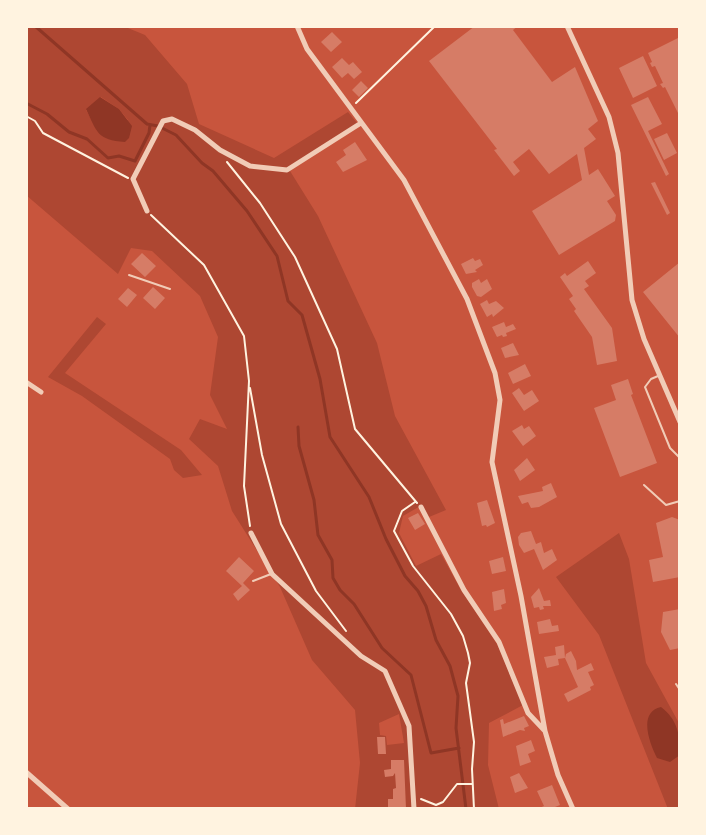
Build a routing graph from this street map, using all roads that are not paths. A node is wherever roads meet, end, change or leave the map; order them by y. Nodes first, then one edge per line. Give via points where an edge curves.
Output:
1 (297, 26) edge
2 (567, 26) edge
3 (361, 123) junction
4 (147, 211) road end
5 (129, 275) dead end
6 (170, 289) dead end
7 (659, 375) junction
8 (26, 382) edge
9 (41, 392) dead end
10 (680, 422) edge
11 (680, 458) edge
12 (644, 485) dead end
13 (680, 501) edge
14 (418, 504) road end
15 (251, 533) road end
16 (272, 574) junction
17 (253, 581) dead end
18 (676, 684) dead end
19 (680, 690) edge
20 (545, 731) junction
21 (26, 772) edge
22 (68, 809) edge
23 (414, 809) edge
24 (573, 809) edge

1 - 3 street via 307,49
2 - 7 street via 609,117 618,153 632,300
3 - 4 street via 287,170 250,166 195,130 172,119 163,121 133,179
3 - 20 street via 404,180 467,299 495,373 500,400 492,462
5 - 6 lane
7 - 10 street
7 - 11 lane via 645,387 670,448
8 - 9 street
12 - 13 lane via 666,505
14 - 20 street via 499,642 528,713
15 - 16 street
16 - 17 lane
16 - 23 street via 361,656 385,671 409,726
18 - 19 lane
20 - 24 street
21 - 22 street

